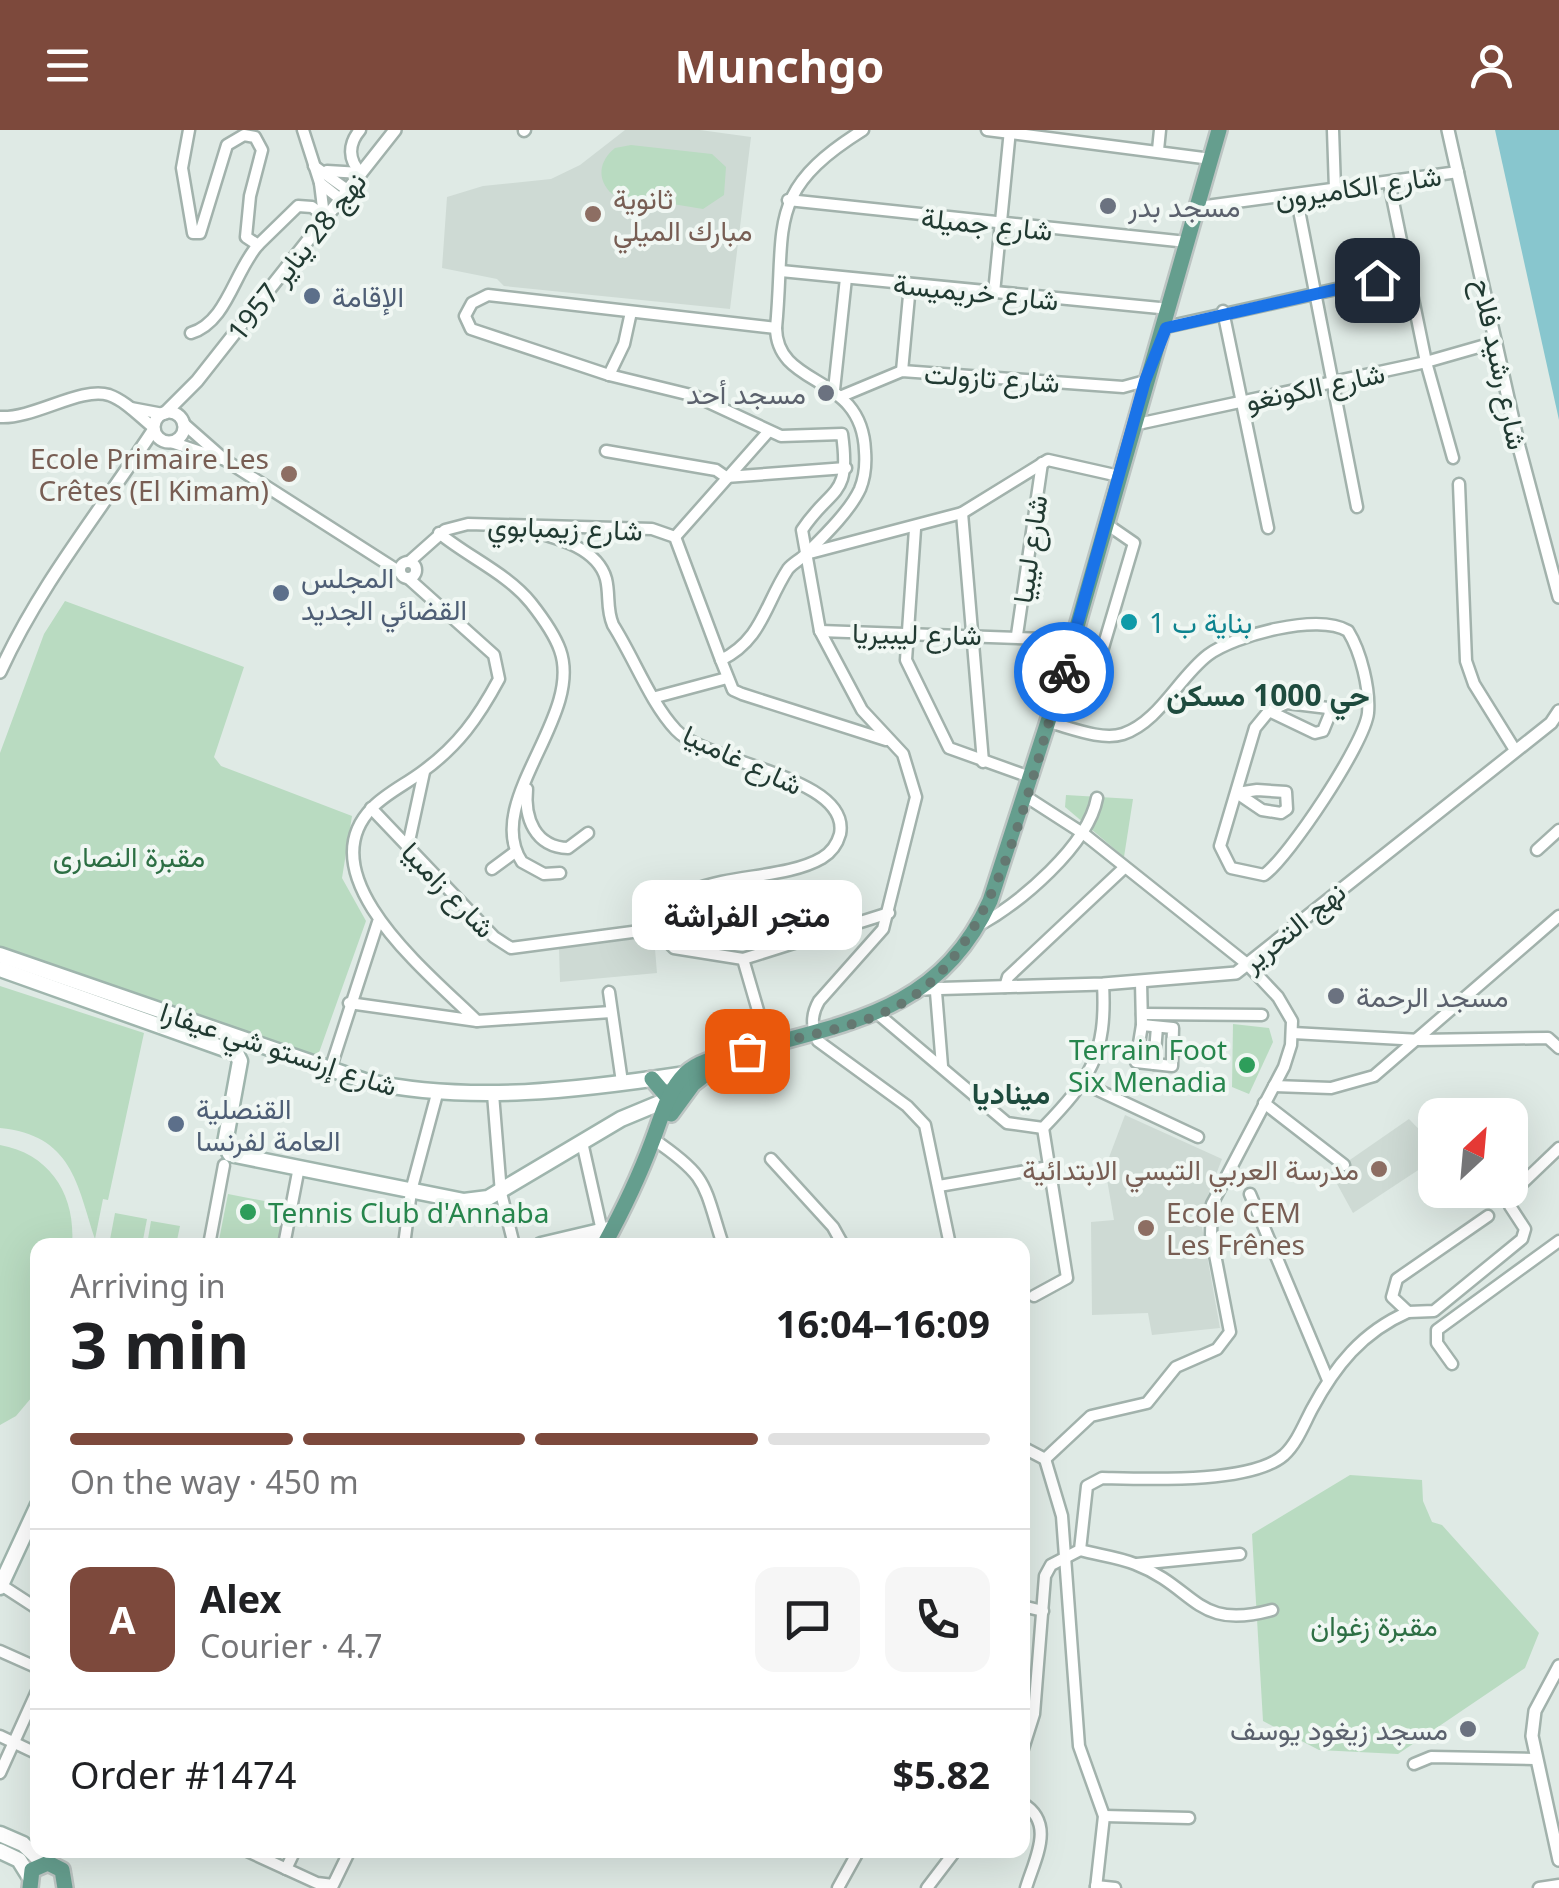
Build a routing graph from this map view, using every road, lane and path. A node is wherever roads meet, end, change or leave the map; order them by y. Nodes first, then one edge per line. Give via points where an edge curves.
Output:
1 (189, 130) edge
2 (304, 130) edge
3 (360, 130) edge
4 (396, 130) edge
5 (863, 130) edge
6 (987, 130) edge
7 (1160, 130) edge
8 (1219, 130) edge
9 (1334, 130) edge
10 (1448, 130) edge
11 (1010, 131) edge
12 (1158, 150) junction
13 (1211, 159) junction
14 (320, 169) junction
15 (1458, 172) junction
16 (361, 173) junction
17 (320, 182) junction
18 (1388, 182) junction
19 (1335, 189) junction
20 (342, 194) junction
21 (1296, 195) junction
22 (788, 200) junction
23 (1198, 208) junction
24 (324, 216) junction
25 (999, 226) junction
26 (1187, 242) junction
27 (258, 245) junction
28 (781, 270) junction
29 (1408, 273) junction
30 (846, 278) junction
31 (910, 285) junction
32 (1316, 292) junction
33 (994, 293) junction
34 (1171, 309) junction
35 (632, 312) junction
36 (1223, 312) junction
37 (776, 328) junction
38 (1166, 328) junction
39 (191, 334) dead end
40 (1496, 342) junction
41 (1426, 362) junction
42 (902, 371) junction
43 (610, 375) junction
44 (1145, 381) junction
45 (197, 382) junction
46 (1333, 382) junction
47 (838, 393) junction
48 (1242, 401) junction
49 (130, 408) junction
50 (164, 414) junction
51 (0, 417) edge
52 (182, 422) junction
53 (1132, 426) junction
54 (154, 429) junction
55 (768, 432) junction
56 (170, 442) junction
57 (606, 452) dead end
58 (1453, 458) dead end
59 (137, 459) junction
60 (226, 460) junction
61 (1042, 463) junction
62 (846, 468) junction
63 (1119, 476) junction
64 (726, 477) junction
65 (1459, 484) dead end
66 (1357, 506) dead end
67 (962, 513) junction
68 (1106, 523) junction
69 (506, 524) junction
70 (1268, 528) dead end
71 (915, 529) junction
72 (439, 533) junction
73 (674, 537) junction
74 (806, 554) junction
75 (409, 570) junction
76 (1559, 597) edge
77 (820, 632) junction
78 (908, 634) junction
79 (974, 634) junction
80 (1017, 635) junction
81 (1074, 640) junction
82 (721, 660) junction
83 (0, 672) edge
84 (1064, 672) junction
85 (727, 678) junction
86 (656, 697) junction
87 (1268, 711) junction
88 (1557, 716) edge
89 (1048, 722) junction
90 (888, 740) junction
91 (1516, 750) junction
92 (982, 762) junction
93 (424, 771) junction
94 (1030, 777) junction
95 (527, 783) junction
96 (1024, 796) junction
97 (1097, 798) dead end
98 (371, 808) junction
99 (1559, 830) edge
100 (588, 833) dead end
101 (1084, 834) junction
102 (408, 846) junction
103 (1537, 850) dead end
104 (515, 852) junction
105 (1124, 868) junction
106 (492, 869) dead end
107 (560, 874) dead end
108 (889, 913) junction
109 (1559, 916) edge
110 (378, 922) junction
111 (977, 927) junction
112 (655, 929) junction
113 (0, 955) edge
114 (743, 959) junction
115 (1247, 964) junction
116 (0, 968) edge
117 (38, 974) junction
118 (1141, 982) junction
119 (1103, 984) junction
120 (1006, 987) junction
121 (929, 990) junction
122 (609, 992) dead end
123 (349, 1003) junction
124 (611, 1012) junction
125 (878, 1014) junction
126 (1262, 1015) dead end
127 (1142, 1020) junction
128 (477, 1021) junction
129 (1157, 1027) junction
130 (814, 1032) junction
131 (1293, 1033) junction
132 (1420, 1040) junction
133 (768, 1044) junction
134 (1559, 1048) edge
135 (747, 1051) junction
136 (1154, 1064) junction
137 (942, 1066) junction
138 (330, 1070) junction
139 (686, 1074) junction
140 (652, 1079) junction
141 (622, 1082) junction
142 (1085, 1084) junction
143 (1274, 1086) junction
144 (437, 1094) junction
145 (493, 1094) junction
146 (676, 1097) junction
147 (1264, 1103) junction
148 (1043, 1128) junction
149 (1198, 1137) dead end
150 (653, 1139) junction
151 (582, 1142) junction
152 (1559, 1148) edge
153 (225, 1158) junction
154 (772, 1159) dead end
155 (1344, 1165) dead end
156 (298, 1167) junction
157 (1049, 1168) junction
158 (939, 1186) junction
159 (411, 1191) junction
160 (501, 1193) junction
161 (1250, 1194) dead end
162 (1488, 1216) dead end
163 (606, 1235) edge
164 (210, 1238) edge
165 (285, 1238) edge
166 (405, 1238) edge
167 (512, 1238) edge
168 (720, 1238) edge
169 (839, 1238) edge
170 (949, 1238) edge
171 (1559, 1241) edge
172 (1500, 1260) junction
173 (1524, 1266) junction
174 (1034, 1296) dead end
175 (1408, 1312) junction
176 (1452, 1364) dead end
177 (1328, 1380) junction
178 (1030, 1451) edge
179 (1030, 1456) edge
180 (1045, 1459) junction
181 (30, 1522) edge
182 (1080, 1550) junction
183 (1240, 1554) dead end
184 (1067, 1560) junction
185 (1136, 1564) junction
186 (0, 1586) edge
187 (30, 1603) edge
188 (1030, 1608) edge
189 (1272, 1610) dead end
190 (1043, 1611) junction
191 (0, 1651) edge
192 (30, 1664) edge
193 (1559, 1666) edge
194 (30, 1707) edge
195 (1030, 1727) edge
196 (0, 1736) edge
197 (14, 1742) junction
198 (30, 1750) edge
199 (1535, 1759) junction
200 (1414, 1764) dead end
201 (0, 1773) edge
202 (1030, 1808) edge
203 (1104, 1816) junction
204 (1189, 1818) dead end
205 (0, 1834) edge
206 (0, 1851) edge
207 (30, 1851) edge
208 (37, 1858) edge
209 (47, 1858) edge
210 (68, 1858) edge
211 (262, 1858) edge
212 (291, 1858) edge
213 (346, 1858) edge
214 (855, 1858) edge
215 (950, 1858) edge
216 (1559, 1860) edge
217 (43, 1863) junction
218 (286, 1869) junction
219 (29, 1882) edge
220 (66, 1884) edge
221 (1559, 1885) edge
222 (1096, 1887) edge
223 (14, 1888) edge
224 (838, 1888) edge
225 (928, 1888) edge
226 (1026, 1888) edge
227 (1116, 1888) edge
228 (1539, 1888) edge

1 - 27 street via 182,168 194,234 200,233 228,145 244,135 260,143 244,233
2 - 14 street
3 - 16 street via 350,150
4 - 16 street, نهج 28 يناير 1957
5 - 22 street via 811,170
6 - 11 street
7 - 12 street
8 - 13 main road
9 - 19 street
10 - 15 street, شارع رشيد فلاح
11 - 12 street
11 - 25 street
12 - 13 street
13 - 23 main road
14 - 16 street
14 - 17 street
14 - 20 street
15 - 18 street, شارع الكاميرون
15 - 40 street, شارع رشيد فلاح
16 - 20 street, نهج 28 يناير 1957
17 - 20 street
17 - 24 street
18 - 19 street, شارع الكاميرون
18 - 29 street
19 - 21 street, شارع الكاميرون
20 - 24 street, نهج 28 يناير 1957
21 - 23 street, شارع الكاميرون
21 - 32 street
22 - 25 street, شارع جميلة
22 - 28 street
23 - 26 main road
24 - 27 street via 308,205 295,207
24 - 45 street, نهج 28 يناير 1957
25 - 26 street, شارع جميلة
25 - 33 street
26 - 34 main road
27 - 39 street via 211,326
28 - 30 street, شارع خريميسة
28 - 37 street
29 - 32 street
29 - 41 street
30 - 31 street, شارع خريميسة
30 - 47 street
31 - 33 street, شارع خريميسة
31 - 42 street
32 - 36 street
32 - 46 street
33 - 34 street, شارع خريميسة
34 - 38 main road
35 - 37 street
35 - 43 street
35 - 43 street via 488,295 467,309 471,329
36 - 38 street
36 - 48 street
37 - 47 street via 787,361
38 - 44 main road
40 - 41 street, شارع الكونغو
40 - 76 street, شارع رشيد فلاح
41 - 46 street, شارع الكونغو
41 - 58 street
42 - 44 street, شارع تازولت via 1123,387
42 - 47 street, شارع تازولت
43 - 55 street via 695,396
44 - 53 main road
45 - 50 street, نهج 28 يناير 1957
45 - 52 street, نهج 28 يناير 1957
46 - 48 street, شارع الكونغو
46 - 66 street
47 - 74 street via 861,422 866,468 850,505
48 - 53 street, شارع الكونغو
48 - 70 street
49 - 50 street
49 - 51 street via 98,393
49 - 54 street
50 - 52 street
50 - 54 street
52 - 56 street via 182,435
52 - 60 street
53 - 63 main road
54 - 56 street
54 - 59 street
55 - 62 street via 842,434
55 - 64 street
56 - 59 street
56 - 60 street
57 - 64 street
59 - 83 street via 54,572
60 - 75 street
61 - 63 street via 1057,459
61 - 67 street
61 - 80 street, شارع ليبيا
62 - 64 street
62 - 74 street via 834,495 802,530
63 - 68 main road
64 - 73 street
65 - 91 street via 1466,661
67 - 71 street
67 - 79 street
68 - 81 main road
68 - 84 street via 1134,542 1094,678
69 - 72 street, شارع زيمبابوي via 468,524
69 - 73 street, شارع زيمبابوي via 629,526
69 - 86 street, شارع غامبيا via 572,544 598,562 606,576 607,611
71 - 74 street
71 - 78 street
72 - 75 street
72 - 95 street via 518,589 560,649 561,682
73 - 82 street, شارع زيمبابوي
74 - 77 street
74 - 82 street via 790,566 759,630
75 - 93 street via 494,655 500,671 472,728
77 - 78 street, شارع ليبيريا
77 - 90 street via 846,685
78 - 79 street, شارع ليبيريا
78 - 92 street via 908,670 949,748
79 - 80 street, شارع ليبيريا
79 - 92 street
80 - 81 street, شارع ليبيريا
81 - 84 main road
82 - 85 street, شارع زيمبابوي
84 - 89 main road
85 - 86 street
85 - 90 street via 742,694
86 - 112 street, شارع غامبيا via 683,736 821,796 833,804 840,828 834,849 817,861 692,888 667,906
87 - 87 street via 1315,734 1330,714 1322,705 1287,703
87 - 89 street via 1257,722 1222,833 1224,859 1242,873 1264,875 1320,804 1368,717 1359,653 1348,631 1327,624 1278,628 1217,650 1122,734
88 - 91 street, نهج التحرير
89 - 94 main road
90 - 108 street via 904,754 916,797
91 - 115 street, نهج التحرير
92 - 94 street
93 - 98 street
93 - 102 street
94 - 96 main road
95 - 100 street via 530,824 545,842 568,848
95 - 104 street via 511,818
96 - 101 street
96 - 111 main road
97 - 101 street
98 - 102 street, شارع زامبيا
98 - 110 street via 354,854
99 - 103 street
101 - 105 street
101 - 111 street via 1006,911
102 - 112 street, شارع زامبيا via 511,948
104 - 106 street
104 - 107 street via 532,869
105 - 115 street
105 - 120 street via 1008,977
108 - 114 street
108 - 130 street via 873,944 818,1001
109 - 132 street
110 - 123 street
110 - 128 street
111 - 121 main road
112 - 114 street via 674,948
113 - 117 main road, شارع إرنستو شي عيفارا
114 - 133 street
115 - 118 street, نهج التحرير via 1216,978
115 - 131 street via 1286,1010
116 - 117 main road, شارع إرنستو شي عيفارا
117 - 138 main road, شارع إرنستو شي عيفارا
117 - 153 main road, شارع إرنستو شي عيفارا via 236,1052
118 - 119 street, نهج التحرير
118 - 127 street
119 - 120 street, نهج التحرير
119 - 142 street via 1104,1032
120 - 121 street, نهج التحرير
121 - 125 main road
121 - 137 street
122 - 124 street
123 - 128 street
123 - 138 street
124 - 128 street
124 - 141 street
125 - 130 main road
125 - 137 street
126 - 127 street
127 - 129 street
127 - 136 street via 1136,1062
129 - 136 street
129 - 136 street via 1173,1028 1172,1066
130 - 133 main road
130 - 158 street via 917,1114 930,1137
131 - 132 street
131 - 143 street
132 - 134 street via 1548,1038
132 - 143 street via 1362,1082
133 - 135 main road
135 - 139 main road
135 - 146 main road
137 - 148 street via 1006,1123
138 - 144 main road, شارع إرنستو شي عيفارا
139 - 140 main road, شارع إرنستو شي عيفارا
139 - 146 main road
140 - 141 main road, شارع إرنستو شي عيفارا
140 - 146 main road
141 - 145 main road, شارع إرنستو شي عيفارا
142 - 148 street
142 - 149 street
143 - 147 street
144 - 145 main road, شارع إرنستو شي عيفارا
144 - 159 street
145 - 160 street
146 - 150 main road
146 - 151 main road
147 - 155 street
147 - 180 street via 1218,1188 1210,1218 1230,1317 1227,1339 1176,1367 1147,1403 1104,1410 1076,1425
148 - 157 street
150 - 163 main road
150 - 168 street via 694,1167
151 - 160 main road
151 - 163 street
152 - 172 street via 1512,1193 1510,1206 1525,1232
153 - 156 main road
153 - 164 street
154 - 169 street
156 - 159 main road
156 - 165 street
157 - 158 street
157 - 174 street via 1067,1278
158 - 170 street
159 - 160 main road via 464,1201
159 - 166 street
160 - 167 street
161 - 177 street
162 - 175 street via 1397,1279 1392,1297
171 - 173 street
172 - 173 street
172 - 175 street via 1434,1311
173 - 176 street via 1437,1330 1437,1343
175 - 177 street via 1382,1324
177 - 182 street via 1292,1446 1263,1466 1094,1480 1084,1494
178 - 180 street
179 - 180 street
180 - 184 street
181 - 186 main road
182 - 184 street
182 - 185 street
183 - 185 street
184 - 190 street via 1046,1572
184 - 203 street via 1073,1708
185 - 189 street via 1220,1616
186 - 187 street
188 - 190 street
190 - 195 street
191 - 192 street
193 - 199 street via 1534,1716
194 - 197 street
196 - 197 street
197 - 198 street
197 - 201 street
199 - 200 street via 1431,1757
199 - 216 street
202 - 226 street via 1042,1825
203 - 204 street
203 - 222 street
205 - 207 main road
206 - 219 main road via 19,1860
208 - 217 main road
209 - 217 main road
210 - 220 main road
211 - 218 street
212 - 218 street
213 - 218 street via 333,1885
214 - 224 street
215 - 225 street
217 - 219 main road
217 - 220 main road via 54,1864
219 - 223 main road
221 - 228 street
222 - 227 street

